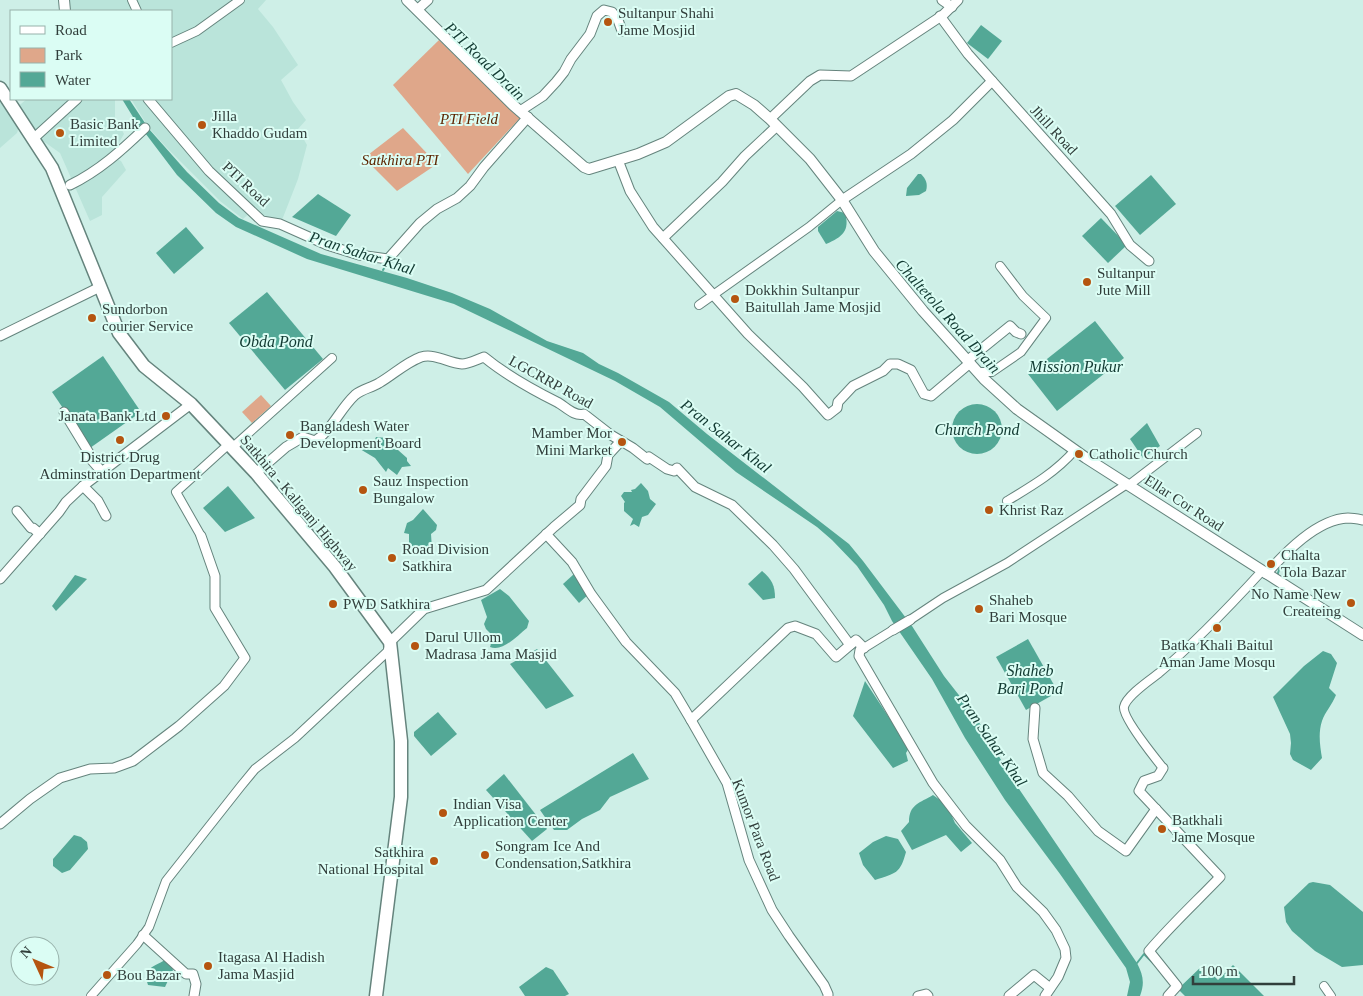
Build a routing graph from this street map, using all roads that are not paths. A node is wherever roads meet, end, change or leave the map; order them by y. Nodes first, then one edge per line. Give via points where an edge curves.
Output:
1 (240, 0) edge
2 (408, 0) edge
3 (428, 0) edge
4 (942, 0) edge
5 (955, 3) edge
6 (417, 10) junction
7 (940, 16) junction
8 (622, 31) dead end
9 (172, 43) edge
10 (992, 82) junction
11 (2, 96) edge
12 (76, 100) edge
13 (149, 100) edge
14 (524, 114) junction
15 (773, 122) junction
16 (145, 128) dead end
17 (33, 139) junction
18 (618, 160) junction
19 (70, 185) dead end
20 (842, 200) junction
21 (663, 238) junction
22 (1149, 262) dead end
23 (1000, 266) dead end
24 (100, 287) junction
25 (714, 295) junction
26 (699, 305) dead end
27 (1021, 334) dead end
28 (0, 336) edge
29 (332, 358) dead end
30 (969, 362) junction
31 (978, 372) junction
32 (191, 404) junction
33 (64, 412) dead end
34 (1197, 433) dead end
35 (621, 441) junction
36 (231, 445) junction
37 (1075, 450) junction
38 (102, 472) junction
39 (256, 473) junction
40 (1128, 485) junction
41 (83, 486) junction
42 (1007, 501) dead end
43 (17, 510) dead end
44 (106, 516) dead end
45 (1363, 520) edge
46 (40, 534) junction
47 (546, 534) junction
48 (201, 536) joint
49 (1264, 572) junction
50 (0, 578) edge
51 (910, 620) joint
52 (894, 630) joint
53 (1363, 635) edge
54 (390, 642) junction
55 (850, 645) junction
56 (864, 648) junction
57 (1034, 708) dead end
58 (692, 720) junction
59 (1162, 768) joint
60 (1156, 809) junction
61 (0, 824) edge
62 (143, 935) junction
63 (1324, 986) dead end
64 (1047, 992) edge
65 (91, 996) edge
66 (194, 996) edge
67 (376, 996) edge
68 (828, 996) edge
69 (918, 996) edge
70 (928, 996) edge
71 (1009, 996) edge
72 (1168, 996) edge
73 (1330, 996) edge

1 - 9 street via 197,31
2 - 6 main road
3 - 6 street
4 - 5 street
5 - 7 street
6 - 14 main road
7 - 10 street, Jhill Road
7 - 15 street via 851,76 820,75 810,81
8 - 14 street via 612,12 601,12 560,77
10 - 20 street via 911,154
10 - 22 street, Jhill Road via 1111,214 1130,245
11 - 17 highway, Satkhira - Kaliganj Highway
12 - 17 street
13 - 14 street, PTI Road via 209,171 262,221 280,224 358,255 388,259 420,223 470,186
14 - 18 main road via 584,167
15 - 18 main road, Ellar Cor Road via 736,94 666,142
15 - 20 main road, Ellar Cor Road via 810,159
15 - 21 street via 722,182
16 - 19 street via 116,156 89,176
17 - 24 highway, Satkhira - Kaliganj Highway via 52,168
18 - 21 street via 630,191
20 - 25 street
20 - 30 main road, Ellar Cor Road via 874,251
21 - 25 street
23 - 31 street via 1023,296 1046,318 1021,352 992,372
24 - 28 street
24 - 32 highway, Satkhira - Kaliganj Highway via 119,333 144,366
25 - 26 street
25 - 30 street via 828,415 853,386 890,364 911,370 924,394 931,396
27 - 30 street via 1010,326
29 - 36 street
30 - 31 main road, Ellar Cor Road
31 - 37 main road, Ellar Cor Road via 1017,409
32 - 36 highway, Satkhira - Kaliganj Highway
32 - 38 street
33 - 38 street via 89,458
34 - 40 street
35 - 39 street, LGCRRP Road via 584,414 578,415 504,374 484,357 463,364 423,356 355,395 337,414 334,424 316,441 303,437
35 - 47 street via 608,455 606,466 580,505
35 - 55 street, LGCRRP Road via 667,469 674,471 677,468 695,487 732,506 794,569
36 - 39 highway, Satkhira - Kaliganj Highway
36 - 48 street via 176,492
37 - 40 main road, Ellar Cor Road
37 - 42 street via 1048,476
38 - 41 street
39 - 54 highway, Satkhira - Kaliganj Highway via 330,561
40 - 49 main road, Ellar Cor Road
40 - 51 street via 1007,563
41 - 44 street via 98,501
41 - 46 street
43 - 46 street
45 - 49 street via 1333,520 1294,545
46 - 50 street
47 - 54 street via 486,590 424,609
47 - 58 street, Kumor Para Road via 572,562 626,642 674,693
48 - 61 street via 214,576 215,608 245,658 224,686 133,761 114,768 90,769 60,778
49 - 53 main road, Ellar Cor Road
49 - 59 street via 1170,664 1130,697 1124,707 1130,723
51 - 52 street
52 - 56 street
54 - 62 street via 387,652 295,738 255,769 166,880
54 - 67 highway via 401,741 401,796
55 - 56 street via 856,640
55 - 58 street via 836,657 816,634 795,626 788,628
56 - 64 street via 860,650 860,656 933,783 1056,930 1066,958
57 - 60 street via 1033,739 1043,774 1068,796 1098,831 1126,851
58 - 68 street, Kumor Para Road via 727,783 750,860 772,910 824,985
59 - 60 street via 1158,776 1144,782 1139,791
60 - 72 street via 1220,877 1149,951 1177,986
62 - 65 street
62 - 66 street via 186,974 193,974 196,984
63 - 73 street
64 - 71 street via 1034,975
69 - 70 street

